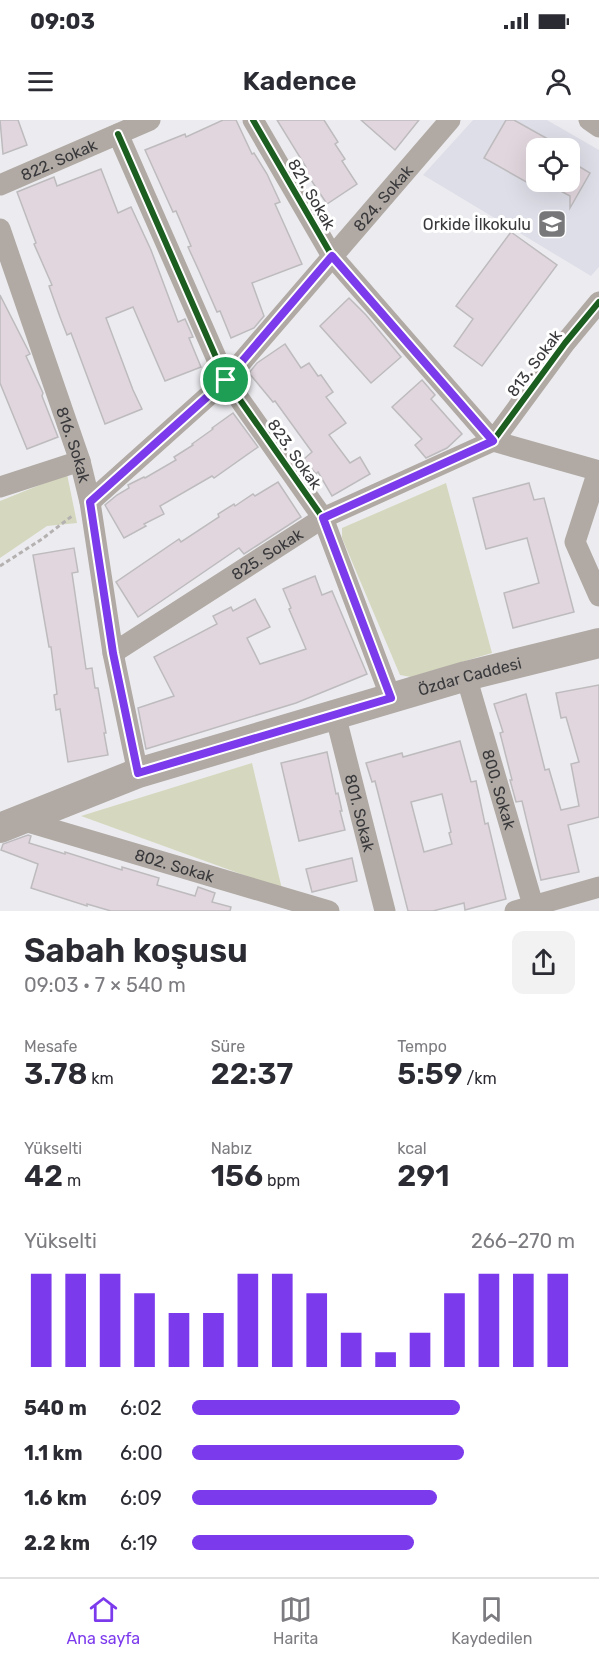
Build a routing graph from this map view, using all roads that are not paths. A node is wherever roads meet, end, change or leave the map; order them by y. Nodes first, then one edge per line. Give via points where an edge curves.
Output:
1 (150, 120) edge
2 (253, 120) edge
3 (450, 120) edge
4 (589, 120) edge
5 (599, 127) edge
6 (118, 134) junction
7 (0, 185) edge
8 (0, 229) edge
9 (332, 256) junction
10 (599, 302) edge
11 (226, 380) junction
12 (493, 441) junction
13 (80, 461) junction
14 (598, 471) edge
15 (0, 487) edge
16 (90, 502) junction
17 (323, 518) junction
18 (599, 596) edge
19 (599, 643) edge
20 (113, 653) junction
21 (466, 676) junction
22 (391, 698) junction
23 (335, 714) junction
24 (138, 773) junction
25 (10, 824) edge
26 (599, 887) edge
27 (524, 908) edge
28 (329, 911) edge
29 (385, 911) edge

1 - 6 street, 822. Sokak
2 - 9 street, 821. Sokak
3 - 9 street, 824. Sokak
4 - 5 street
6 - 7 street, 822. Sokak
6 - 11 street, 823. Sokak
8 - 13 street, 816. Sokak
9 - 11 street, 824. Sokak
9 - 12 street, 821. Sokak
10 - 12 street, 813. Sokak
11 - 16 street, 824. Sokak
11 - 17 street, 823. Sokak
12 - 14 street
12 - 17 street, 825. Sokak
13 - 15 street
13 - 16 street, 816. Sokak
14 - 18 street via 575,542
16 - 20 street, 816. Sokak
17 - 20 street, 825. Sokak
17 - 22 street, 823. Sokak
19 - 21 main road, Özdar Caddesi
20 - 24 street, 816. Sokak
21 - 22 main road, Özdar Caddesi
21 - 27 street, 800. Sokak
22 - 23 main road, Özdar Caddesi
23 - 24 main road, Özdar Caddesi
23 - 29 street, 801. Sokak
24 - 25 main road, Özdar Caddesi
25 - 28 street, 802. Sokak
26 - 27 street

